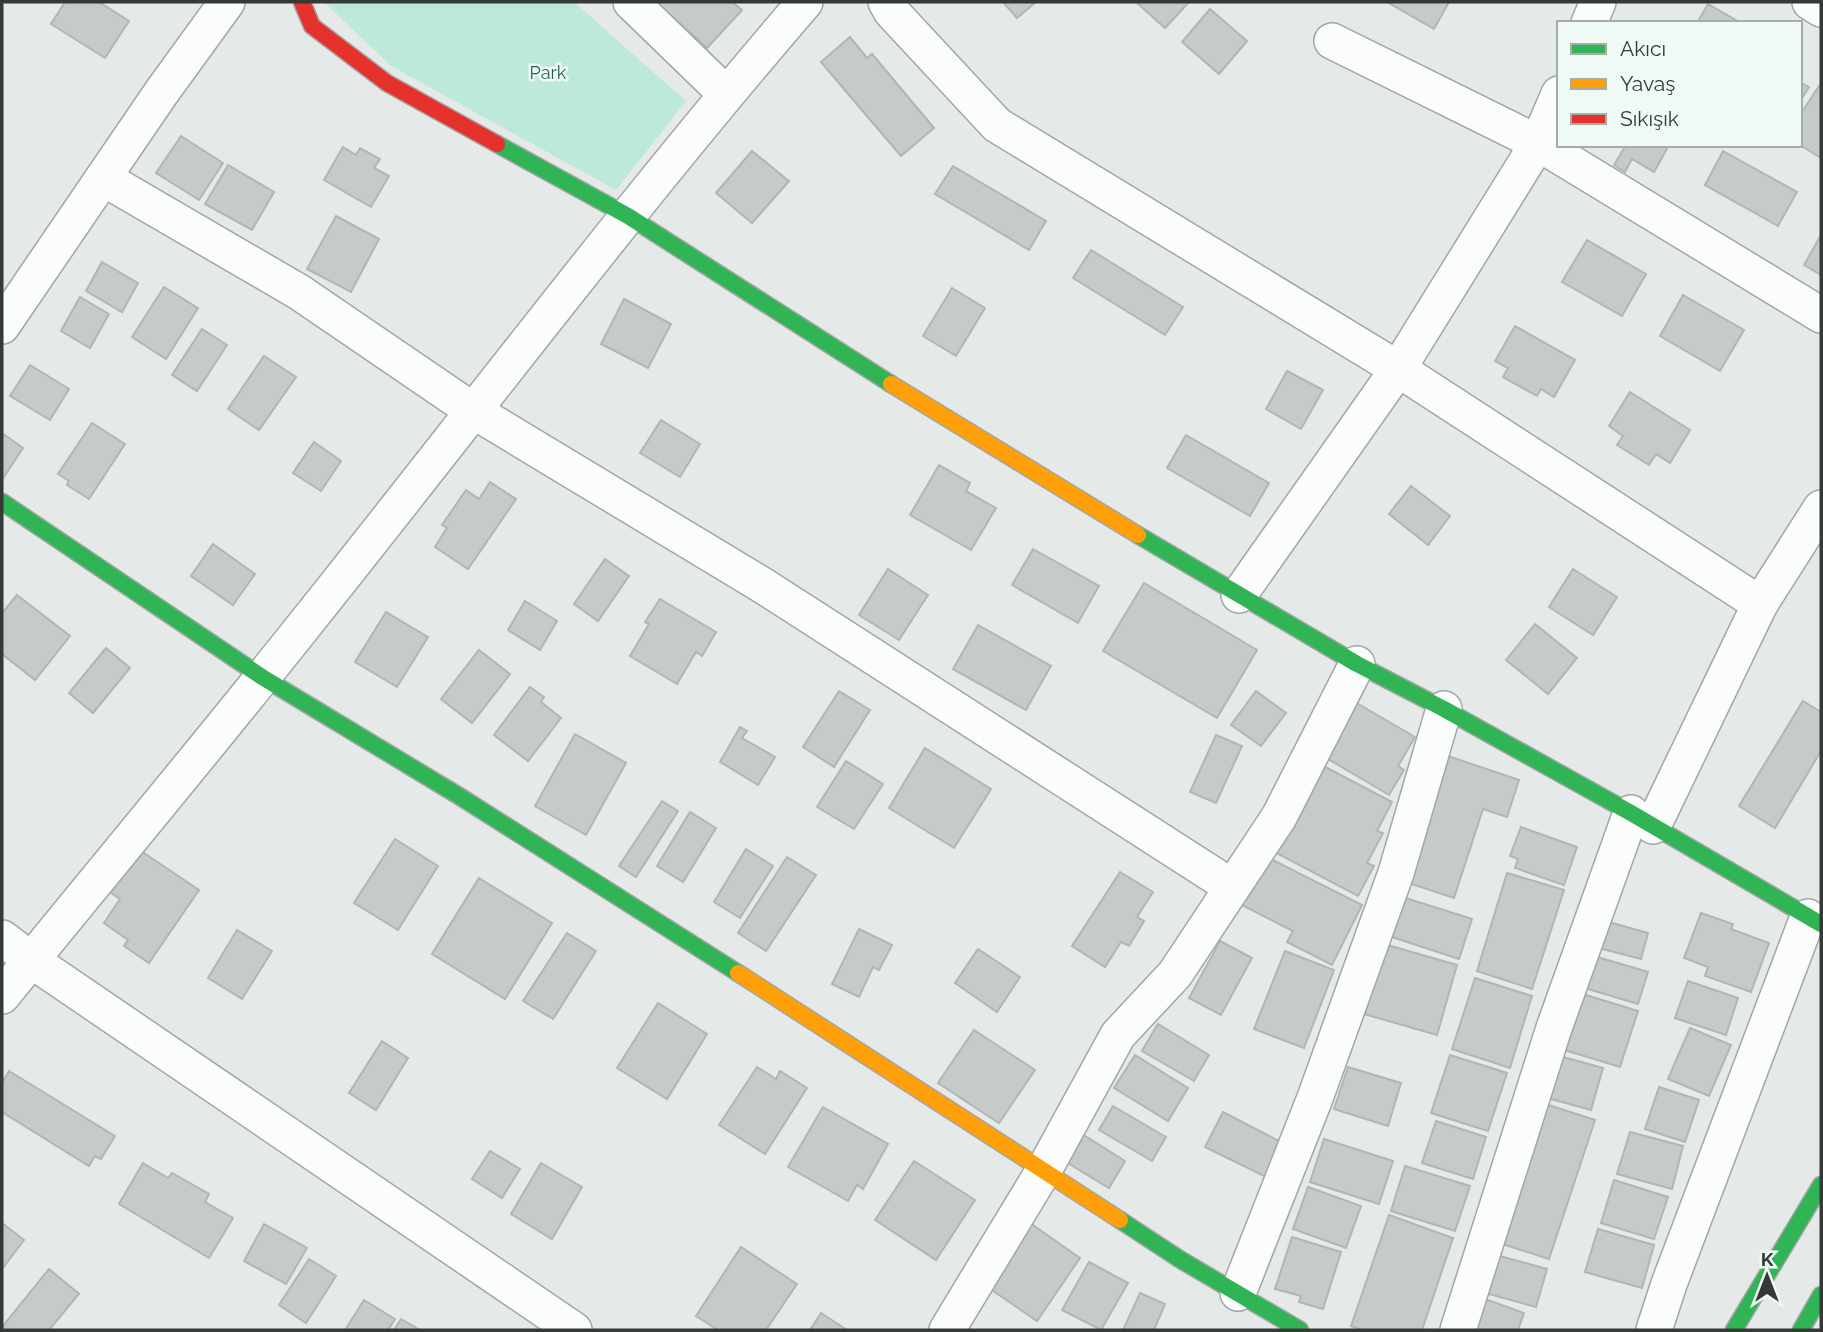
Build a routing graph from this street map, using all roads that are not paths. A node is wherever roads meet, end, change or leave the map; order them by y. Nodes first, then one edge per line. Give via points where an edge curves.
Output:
1 (227, 2) edge
2 (302, 2) edge
3 (631, 2) edge
4 (805, 2) edge
5 (1598, 2) edge
6 (1810, 2) edge
7 (892, 5) edge
8 (1821, 9) edge
9 (1590, 21) edge
10 (1332, 41) dead end
11 (726, 93) junction
12 (1557, 99) edge
13 (1538, 143) junction
14 (103, 178) junction
15 (628, 216) junction
16 (1821, 315) edge
17 (2, 326) edge
18 (1398, 369) junction
19 (472, 411) junction
20 (2, 502) edge
21 (1821, 508) edge
22 (1238, 595) junction
23 (1760, 604) junction
24 (1357, 664) junction
25 (262, 677) junction
26 (1444, 709) junction
27 (1642, 820) junction
28 (1232, 887) junction
29 (1815, 920) edge
30 (2, 938) edge
31 (31, 960) junction
32 (2, 996) edge
33 (1044, 1170) junction
34 (1821, 1185) edge
35 (1238, 1293) junction
36 (1821, 1295) edge
37 (567, 1328) edge
38 (947, 1330) edge
39 (1300, 1330) edge
40 (1458, 1330) edge
41 (1654, 1330) edge
42 (1734, 1330) edge
43 (1801, 1330) edge

1 - 14 street
2 - 15 street via 312,26 387,83
3 - 11 street
4 - 11 street
5 - 9 street
6 - 8 street
7 - 18 street via 997,125
10 - 13 street
11 - 15 street
12 - 13 street
13 - 16 street
13 - 18 street
14 - 17 street
14 - 19 street via 299,292
15 - 19 street
15 - 22 street via 863,367
18 - 22 street
18 - 23 street
19 - 25 street
19 - 28 street via 762,585
20 - 25 street
21 - 23 street
22 - 24 street
23 - 27 street
24 - 26 street
24 - 28 street via 1279,817
25 - 31 street
25 - 33 street via 459,796
26 - 27 street
26 - 35 street via 1396,873
27 - 29 street
27 - 40 street via 1554,1028
28 - 33 street via 1175,974 1118,1035
29 - 41 street
30 - 31 street
31 - 32 street
31 - 37 street
33 - 35 street
33 - 38 street
34 - 42 street
35 - 39 street
36 - 43 street

